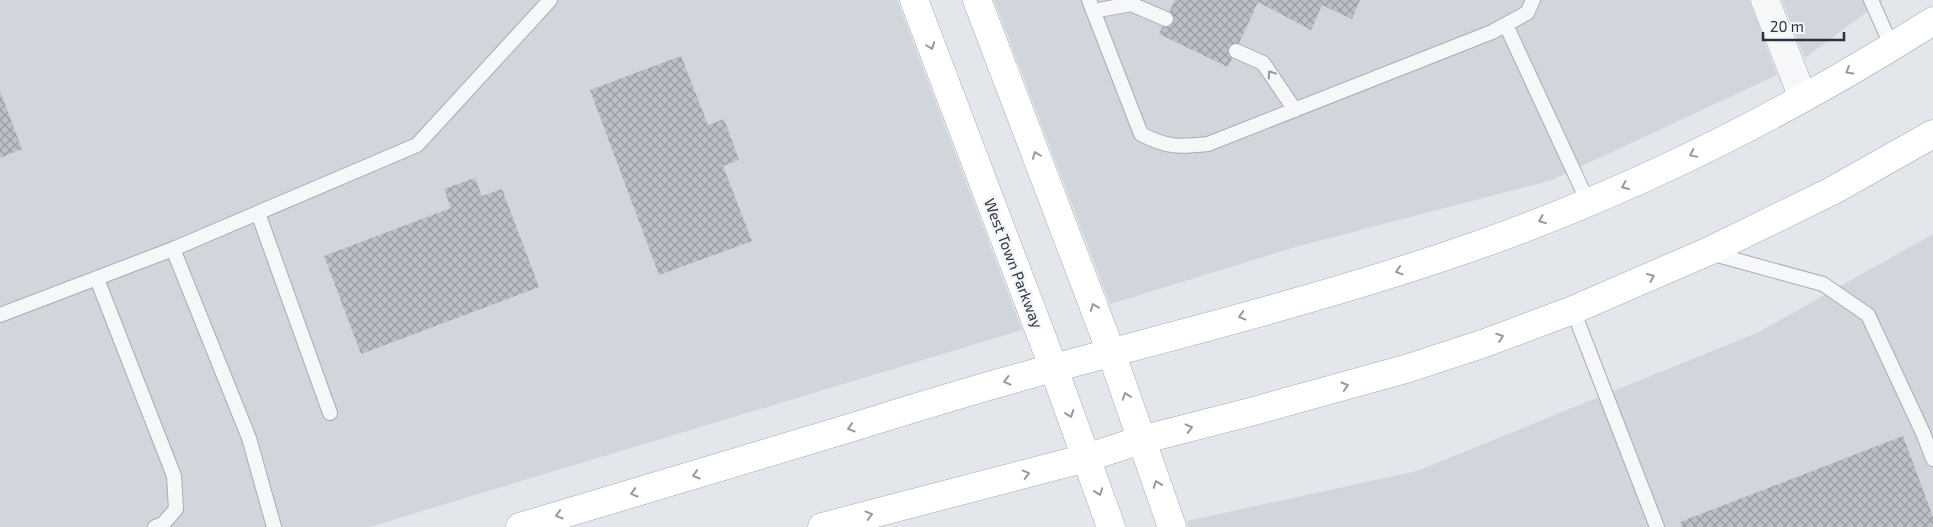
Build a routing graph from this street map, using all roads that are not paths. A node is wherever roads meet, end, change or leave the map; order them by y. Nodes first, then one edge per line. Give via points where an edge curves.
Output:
1 (550, 0) edge
2 (914, 0) edge
3 (1533, 0) edge
4 (1766, 0) edge
5 (1871, 0) edge
6 (976, 4) edge
7 (1091, 6) edge
8 (1166, 19) dead end
9 (1933, 21) edge
10 (1506, 25) junction
11 (1892, 47) junction
12 (1236, 51) dead end
13 (1803, 98) junction
14 (1295, 110) junction
15 (1933, 134) edge
16 (1588, 202) junction
17 (258, 213) junction
18 (173, 249) junction
19 (1706, 252) junction
20 (98, 279) junction
21 (1574, 310) junction
22 (0, 315) edge
23 (1112, 352) junction
24 (1054, 369) junction
25 (330, 413) dead end
26 (1141, 440) junction
27 (1086, 458) junction
28 (1933, 458) edge
29 (154, 527) edge
30 (274, 527) edge
31 (520, 527) edge
32 (822, 527) edge
33 (1111, 527) edge
34 (1172, 527) edge
35 (1657, 527) edge

1 - 17 lane via 417,145
2 -> 24 main road, West Town Parkway
3 - 10 lane via 1527,13
4 - 13 street
5 - 11 lane
23 -> 6 main road
7 - 8 lane via 1131,4
7 - 14 lane via 1141,134 1156,142 1180,147 1208,144
9 - 11 main road
10 - 14 lane
10 - 16 lane
11 -> 13 main road
14 -> 12 lane via 1263,63
13 -> 16 main road via 1716,144
15 - 19 main road via 1832,191
16 -> 23 main road via 1511,233 1350,287
17 - 18 lane
17 - 25 lane
18 - 20 lane
18 - 30 lane via 249,438
21 -> 19 main road
19 - 28 lane via 1823,284 1868,316
20 - 22 lane
20 - 29 lane via 174,476 176,509 163,524
26 -> 21 main road via 1408,368
21 - 35 lane
23 - 24 main road
26 -> 23 main road
24 -> 27 main road, West Town Parkway
24 -> 31 main road
26 - 27 main road
34 -> 26 main road
32 -> 27 main road
27 -> 33 main road, West Town Parkway

